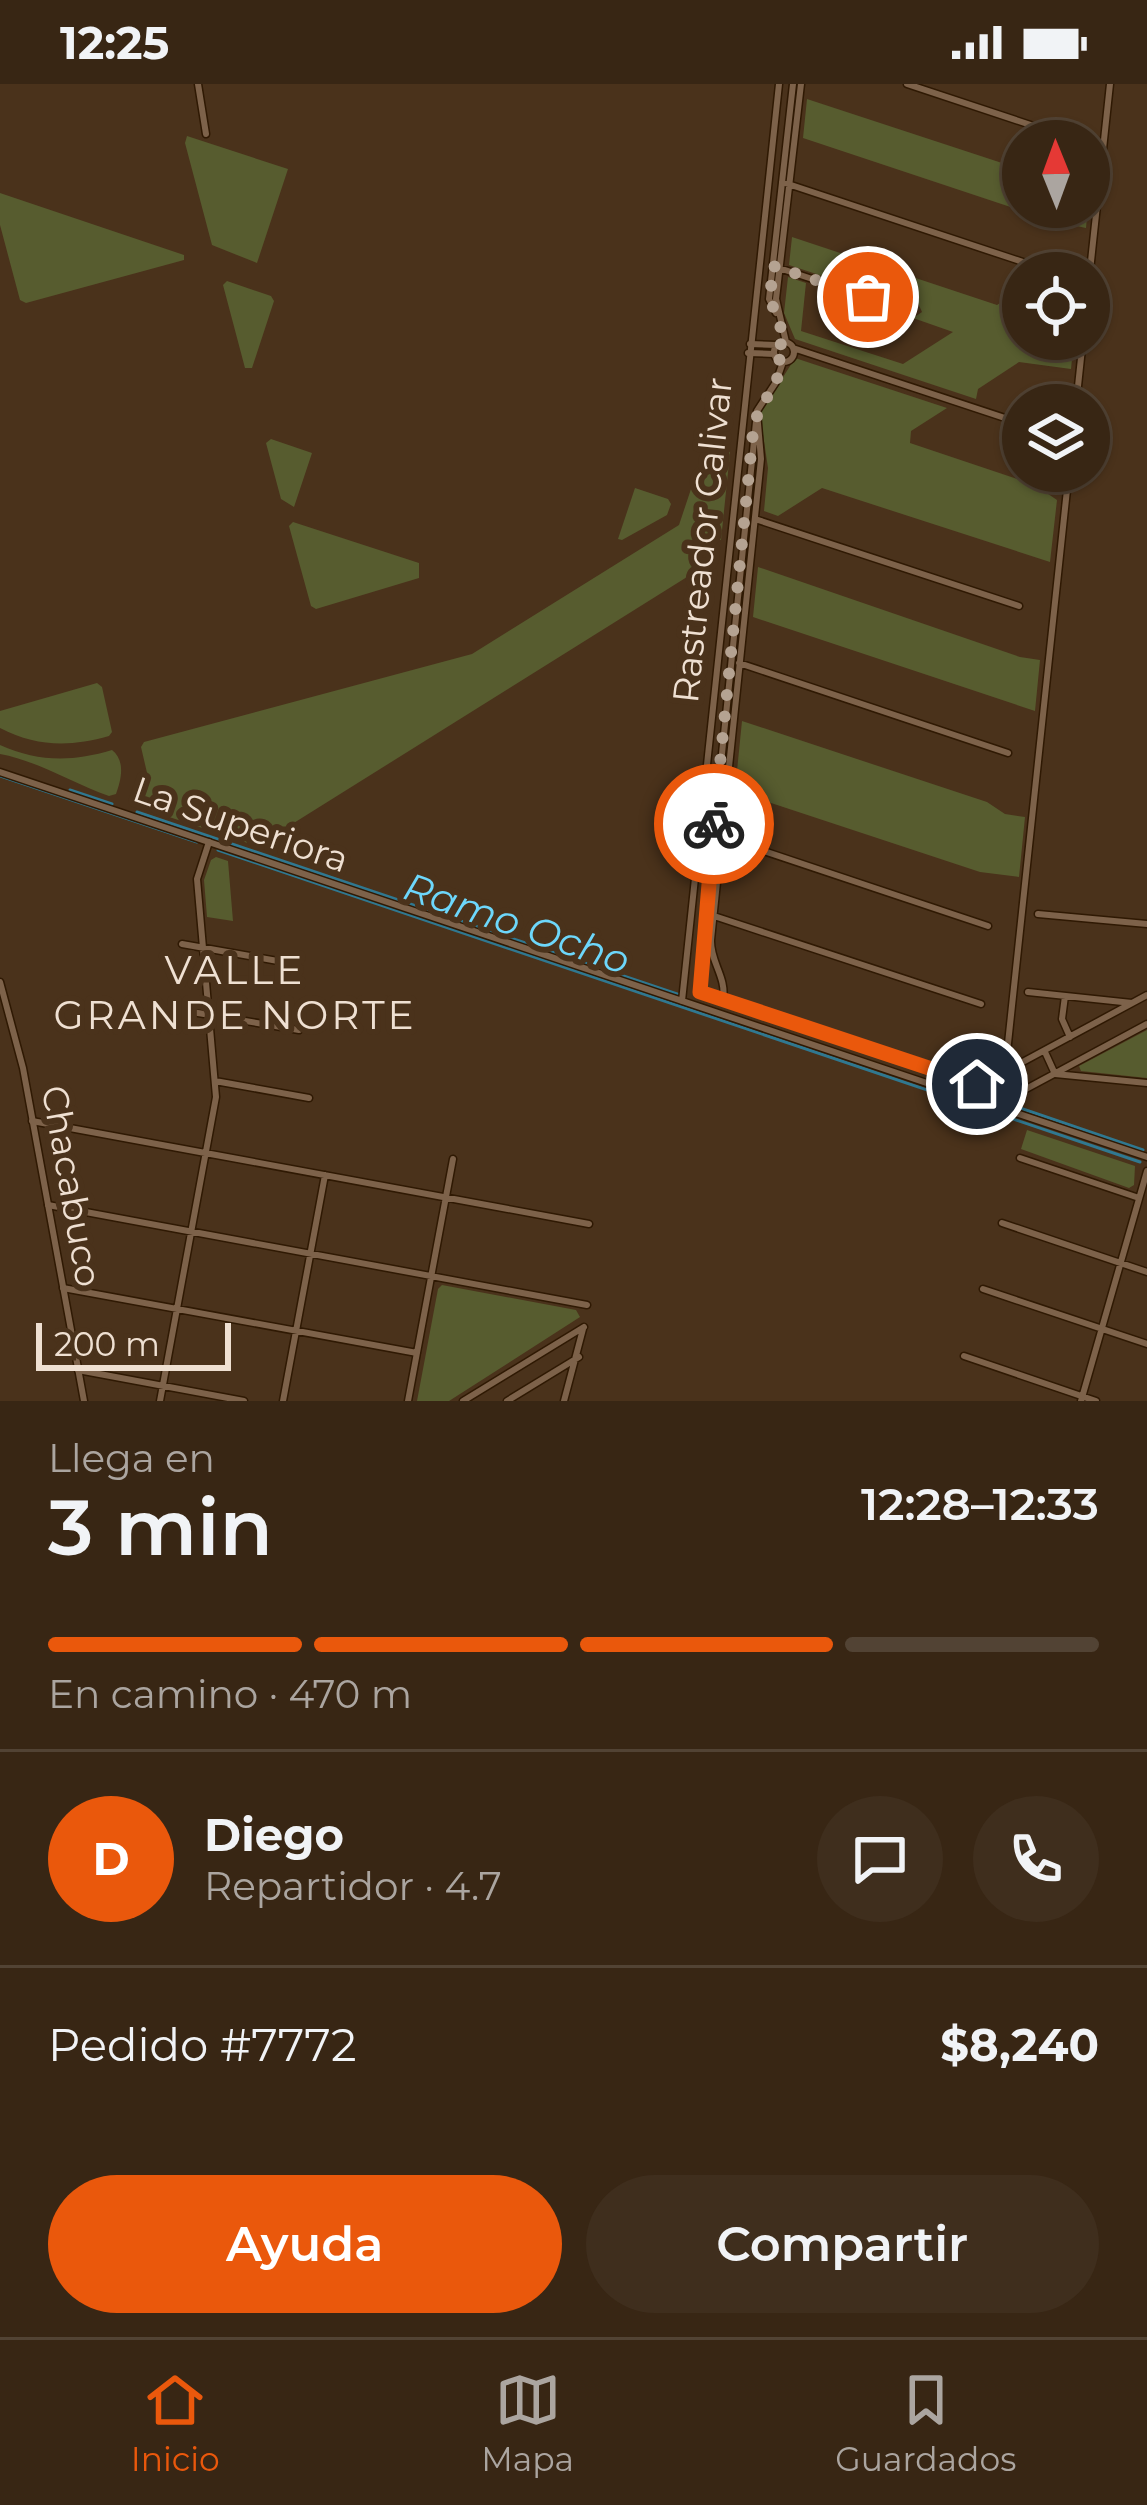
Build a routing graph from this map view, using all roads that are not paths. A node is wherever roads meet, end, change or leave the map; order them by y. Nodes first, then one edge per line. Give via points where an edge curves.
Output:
1 (198, 84) edge
2 (779, 84) edge
3 (797, 84) edge
4 (907, 84) edge
5 (1110, 84) edge
6 (1016, 120) edge
7 (206, 134) dead end
8 (786, 183) junction
9 (1092, 252) edge
10 (1002, 255) edge
11 (776, 267) junction
12 (912, 312) dead end
13 (782, 347) junction
14 (749, 348) junction
15 (783, 362) junction
16 (1002, 417) edge
17 (1067, 492) edge
18 (750, 517) junction
19 (1019, 606) dead end
20 (735, 662) junction
21 (1008, 753) dead end
22 (0, 772) edge
23 (718, 836) junction
24 (209, 842) junction
25 (709, 914) junction
26 (1038, 914) dead end
27 (1147, 924) edge
28 (988, 926) dead end
29 (182, 944) dead end
30 (201, 947) junction
31 (289, 963) dead end
32 (0, 982) edge
33 (1028, 992) dead end
34 (1147, 995) edge
35 (1066, 996) junction
36 (723, 1000) junction
37 (682, 1001) junction
38 (1133, 1003) junction
39 (981, 1004) dead end
40 (186, 1011) dead end
41 (208, 1015) junction
42 (1147, 1024) edge
43 (299, 1030) dead end
44 (1070, 1037) junction
45 (1044, 1051) junction
46 (1005, 1072) junction
47 (1055, 1074) junction
48 (214, 1082) junction
49 (1147, 1083) edge
50 (977, 1084) dead end
51 (309, 1098) dead end
52 (1005, 1111) junction
53 (32, 1121) junction
54 (206, 1153) junction
55 (1147, 1156) edge
56 (1020, 1158) dead end
57 (453, 1159) dead end
58 (1147, 1171) edge
59 (325, 1175) junction
60 (446, 1197) junction
61 (1139, 1198) junction
62 (48, 1205) junction
63 (1002, 1223) dead end
64 (589, 1224) dead end
65 (191, 1232) junction
66 (310, 1254) junction
67 (1120, 1263) junction
68 (1147, 1272) edge
69 (431, 1276) junction
70 (63, 1288) junction
71 (983, 1289) dead end
72 (587, 1305) dead end
73 (177, 1309) junction
74 (1102, 1329) junction
75 (296, 1331) junction
76 (1147, 1344) edge
77 (417, 1353) junction
78 (964, 1356) dead end
79 (579, 1357) junction
80 (78, 1370) junction
81 (163, 1386) junction
82 (1082, 1399) edge
83 (84, 1401) edge
84 (160, 1401) edge
85 (244, 1401) edge
86 (283, 1401) edge
87 (408, 1401) edge
88 (463, 1401) edge
89 (507, 1401) edge
90 (564, 1401) edge
91 (1096, 1401) edge

1 - 7 street
2 - 14 street, Rastreador Calivar
3 - 8 street
4 - 6 street
5 - 9 street
8 - 10 street
8 - 11 street
11 - 12 street
11 - 13 street
13 - 14 street
13 - 15 street
13 - 15 street via 792,358
13 - 16 street
14 - 37 street, Rastreador Calivar
15 - 18 street via 757,412
17 - 46 street
18 - 19 street
18 - 20 street
20 - 21 street
20 - 23 street
22 - 24 street, La Superiora
23 - 25 street
23 - 28 street
24 - 30 street via 196,879
24 - 37 street, La Superiora
25 - 36 street
25 - 36 street via 698,988
25 - 39 street
26 - 27 street
29 - 30 street
30 - 31 street
30 - 41 street
32 - 53 street, Chacabuco
33 - 35 street
34 - 38 street
35 - 38 street
35 - 44 street via 1062,1019
36 - 50 street
37 - 52 street, La Superiora
38 - 44 street
40 - 41 street
41 - 43 street
41 - 48 street
42 - 47 street
44 - 45 street
45 - 46 street
45 - 47 street
46 - 52 street
47 - 49 street
47 - 52 street via 1010,1096
48 - 51 street
48 - 54 street
52 - 55 street, La Superiora
53 - 54 street
53 - 62 street, Chacabuco
54 - 59 street
54 - 65 street
56 - 61 street
57 - 60 street
58 - 61 street
59 - 60 street
59 - 66 street
60 - 64 street
60 - 69 street
61 - 67 street
62 - 65 street
62 - 70 street, Chacabuco
63 - 67 street
65 - 66 street
65 - 73 street
66 - 69 street
66 - 75 street
67 - 68 street
67 - 74 street
69 - 72 street
69 - 77 street
70 - 73 street
70 - 80 street, Chacabuco
71 - 74 street
73 - 75 street
73 - 81 street
74 - 76 street
74 - 82 street
75 - 77 street
75 - 86 street
77 - 87 street
78 - 82 street
79 - 88 street via 584,1327
79 - 89 street
79 - 90 street
80 - 81 street
80 - 83 street, Chacabuco
81 - 84 street
81 - 85 street
82 - 91 street

